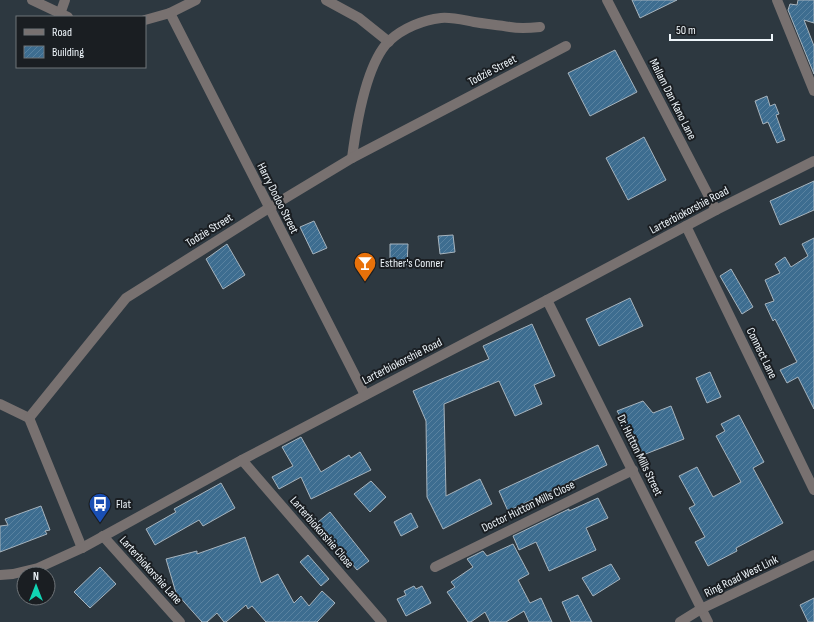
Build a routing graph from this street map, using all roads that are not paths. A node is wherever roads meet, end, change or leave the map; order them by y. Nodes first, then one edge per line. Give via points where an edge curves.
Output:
1 (32, 0) edge
2 (65, 0) edge
3 (196, 0) edge
4 (326, 0) edge
5 (607, 0) edge
6 (778, 0) edge
7 (170, 13) junction
8 (64, 15) edge
9 (146, 20) edge
10 (540, 27) dead end
11 (389, 42) junction
12 (566, 46) dead end
13 (814, 91) edge
14 (352, 158) junction
15 (814, 161) edge
16 (269, 208) junction
17 (716, 210) junction
18 (686, 226) junction
19 (547, 300) junction
20 (365, 395) junction
21 (0, 404) edge
22 (29, 418) junction
23 (242, 460) junction
24 (633, 470) junction
25 (814, 490) edge
26 (103, 536) junction
27 (82, 548) junction
28 (814, 555) edge
29 (434, 567) dead end
30 (0, 575) edge
31 (702, 609) junction
32 (180, 622) edge
33 (382, 622) edge
34 (680, 622) edge
35 (708, 622) edge

1 - 8 street
2 - 8 street
3 - 7 street
4 - 11 street via 359,18
5 - 17 street, Mallam Dan Kano Lane
6 - 13 street
7 - 9 street
7 - 16 street, Harry Dodoo Street
10 - 11 street via 512,28 442,18 423,21
11 - 14 street via 378,57 368,80 356,126
12 - 14 street, Todzie Street
14 - 16 street, Todzie Street
15 - 17 street, Larterbiokorshie Road
16 - 20 street, Harry Dodoo Street
16 - 22 street, Todzie Street via 126,298
17 - 18 street, Larterbiokorshie Road
18 - 19 street, Larterbiokorshie Road
18 - 25 street, Connect Lane
19 - 20 street, Larterbiokorshie Road
19 - 24 street, Dr. Hutton Mills Street
20 - 23 street, Larterbiokorshie Road
21 - 22 street
22 - 27 street
23 - 26 street, Larterbiokorshie Road
23 - 33 street, Larterbiokorshie Close
24 - 29 street, Doctor Hutton Mills Close
24 - 31 street, Dr. Hutton Mills Street
26 - 27 street, Larterbiokorshie Road
26 - 32 street, Larterbiokorshie Lane
27 - 30 street, Larterbiokorshie Road via 38,568
28 - 31 street, Ring Road West Link
31 - 34 street, Ring Road West Link
31 - 35 street, Dr. Hutton Mills Street

